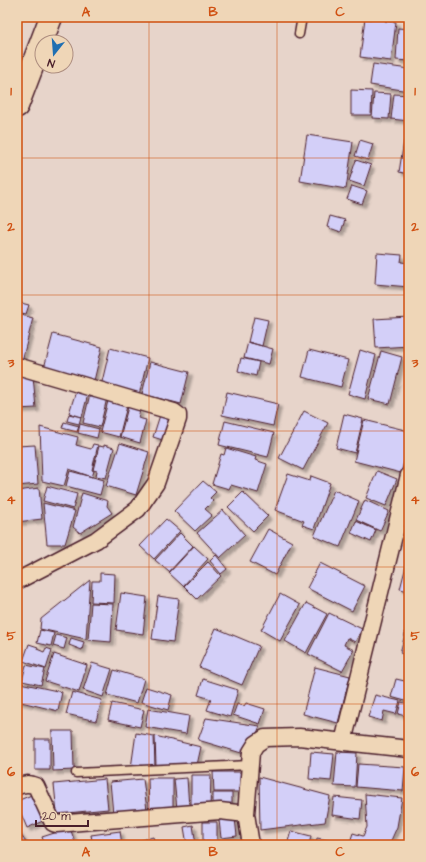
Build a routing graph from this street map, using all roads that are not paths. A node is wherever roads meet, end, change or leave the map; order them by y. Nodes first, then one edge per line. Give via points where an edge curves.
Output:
1 (51, 17) edge
2 (302, 17) edge
3 (299, 34) dead end
4 (17, 106) edge
5 (17, 366) edge
6 (409, 475) edge
7 (17, 581) edge
8 (343, 742) junction
9 (409, 749) edge
10 (250, 765) junction
11 (76, 773) dead end
12 (17, 786) edge
13 (246, 814) junction
14 (251, 845) edge

1 - 4 main road
2 - 3 lane
5 - 7 street via 178,415 156,483 138,509 96,540
6 - 8 street
8 - 9 street
8 - 10 street via 299,737 265,738 256,744 251,752
10 - 11 lane
10 - 13 street
12 - 13 street via 36,786 53,823 56,824 220,811
13 - 14 street

